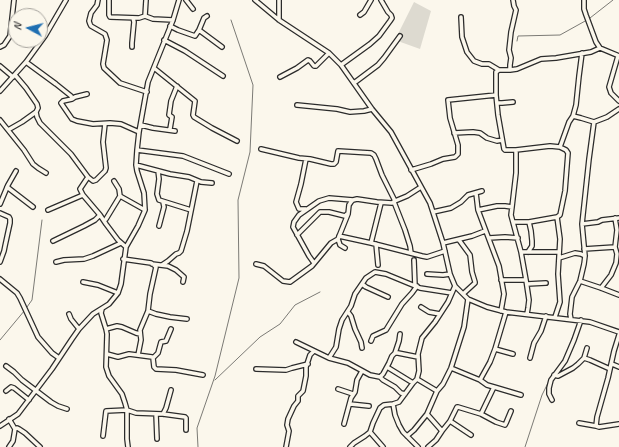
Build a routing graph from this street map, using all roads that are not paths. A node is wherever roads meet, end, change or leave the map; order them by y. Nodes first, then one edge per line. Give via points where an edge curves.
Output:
1 (14, 0) edge
2 (66, 0) edge
3 (98, 0) edge
4 (109, 0) edge
5 (146, 0) edge
6 (179, 0) edge
7 (186, 0) edge
8 (255, 0) edge
9 (279, 0) edge
10 (371, 0) edge
11 (381, 0) edge
12 (513, 0) edge
13 (584, 0) edge
14 (193, 9) dead end
15 (360, 15) dead end
16 (145, 16) junction
17 (207, 16) dead end
18 (461, 17) dead end
19 (133, 18) junction
20 (173, 20) junction
21 (279, 20) junction
22 (170, 26) junction
23 (199, 30) junction
24 (400, 36) dead end
25 (164, 40) junction
26 (222, 46) dead end
27 (0, 47) edge
28 (132, 47) dead end
29 (600, 48) junction
30 (329, 53) junction
31 (582, 53) junction
32 (619, 56) edge
33 (26, 62) junction
34 (341, 65) junction
35 (0, 66) edge
36 (154, 68) junction
37 (499, 70) junction
38 (510, 70) junction
39 (14, 76) junction
40 (223, 76) dead end
41 (280, 77) dead end
42 (354, 83) junction
43 (176, 86) junction
44 (0, 91) edge
45 (147, 92) junction
46 (87, 94) dead end
47 (496, 95) junction
48 (72, 99) junction
49 (619, 101) edge
50 (514, 102) dead end
51 (497, 103) junction
52 (297, 105) dead end
53 (372, 109) junction
54 (619, 109) edge
55 (36, 112) junction
56 (573, 116) junction
57 (0, 120) edge
58 (594, 122) junction
59 (105, 124) junction
60 (141, 125) junction
61 (170, 129) junction
62 (8, 130) junction
63 (175, 130) dead end
64 (139, 132) junction
65 (454, 133) junction
66 (502, 140) junction
67 (237, 141) dead end
68 (560, 147) junction
69 (261, 149) dead end
70 (137, 150) junction
71 (516, 150) junction
72 (306, 159) junction
73 (136, 165) junction
74 (411, 170) junction
75 (16, 171) dead end
76 (158, 171) junction
77 (46, 173) dead end
78 (229, 174) dead end
79 (88, 177) junction
80 (114, 181) dead end
81 (197, 181) junction
82 (212, 183) dead end
83 (7, 187) junction
84 (421, 187) junction
85 (482, 191) dead end
86 (476, 193) junction
87 (83, 195) junction
88 (120, 196) junction
89 (353, 200) junction
90 (394, 201) junction
91 (163, 202) junction
92 (381, 203) junction
93 (0, 204) edge
94 (34, 207) dead end
95 (512, 207) junction
96 (307, 209) junction
97 (48, 210) dead end
98 (145, 210) junction
99 (192, 210) junction
100 (478, 210) junction
101 (433, 212) junction
102 (0, 213) edge
103 (348, 214) junction
104 (100, 215) junction
105 (557, 217) junction
106 (617, 218) edge
107 (104, 220) junction
108 (513, 222) junction
109 (529, 222) junction
110 (582, 224) junction
111 (159, 226) dead end
112 (485, 231) junction
113 (297, 235) junction
114 (339, 237) junction
115 (489, 238) junction
116 (518, 238) junction
117 (459, 240) junction
118 (54, 241) dead end
119 (121, 243) junction
120 (371, 243) junction
121 (443, 243) junction
122 (376, 244) junction
123 (126, 247) junction
124 (615, 247) junction
125 (345, 248) dead end
126 (584, 249) junction
127 (445, 251) junction
128 (521, 252) junction
129 (528, 252) junction
130 (559, 252) junction
131 (411, 253) junction
132 (585, 256) junction
133 (559, 258) junction
134 (123, 259) junction
135 (414, 260) dead end
136 (0, 262) edge
137 (56, 262) dead end
138 (314, 263) junction
139 (152, 264) junction
140 (256, 264) dead end
141 (162, 265) junction
142 (378, 265) dead end
143 (427, 274) dead end
144 (450, 274) junction
145 (0, 279) edge
146 (501, 280) junction
147 (580, 281) junction
148 (82, 282) dead end
149 (183, 282) dead end
150 (526, 282) junction
151 (546, 283) dead end
152 (362, 284) junction
153 (416, 286) junction
154 (455, 286) junction
155 (601, 288) junction
156 (118, 293) junction
157 (452, 293) junction
158 (463, 294) junction
159 (619, 295) edge
160 (388, 297) dead end
161 (468, 299) junction
162 (421, 307) dead end
163 (102, 308) junction
164 (148, 311) junction
165 (501, 311) junction
166 (348, 312) junction
167 (506, 312) junction
168 (69, 314) dead end
169 (440, 314) junction
170 (527, 314) junction
171 (546, 316) junction
172 (555, 317) junction
173 (187, 319) dead end
174 (571, 319) junction
175 (581, 320) junction
176 (79, 329) junction
177 (106, 329) junction
178 (171, 329) dead end
179 (140, 334) junction
180 (400, 334) dead end
181 (619, 334) edge
182 (371, 341) dead end
183 (296, 342) dead end
184 (362, 348) dead end
185 (587, 348) dead end
186 (495, 349) junction
187 (314, 351) junction
188 (395, 353) junction
189 (106, 354) junction
190 (513, 354) dead end
191 (138, 355) junction
192 (418, 357) junction
193 (59, 358) junction
194 (153, 358) junction
195 (329, 358) junction
196 (530, 358) dead end
197 (584, 358) junction
198 (308, 364) junction
199 (612, 364) junction
200 (6, 366) dead end
201 (387, 367) junction
202 (619, 367) edge
203 (452, 368) junction
204 (256, 369) dead end
205 (610, 369) junction
206 (362, 371) junction
207 (203, 375) dead end
208 (554, 375) junction
209 (380, 377) junction
210 (417, 379) junction
211 (480, 380) junction
212 (413, 383) junction
213 (494, 387) junction
214 (338, 389) dead end
215 (36, 390) junction
216 (171, 390) dead end
217 (6, 391) dead end
218 (437, 391) junction
219 (353, 394) junction
220 (405, 394) junction
221 (521, 395) dead end
222 (29, 400) junction
223 (552, 400) dead end
224 (350, 404) junction
225 (393, 404) junction
226 (369, 406) dead end
227 (67, 409) dead end
228 (127, 410) junction
229 (511, 411) dead end
230 (156, 414) junction
231 (163, 414) junction
232 (427, 414) junction
233 (481, 414) junction
234 (10, 419) junction
235 (450, 421) junction
236 (344, 424) dead end
237 (579, 424) dead end
238 (619, 424) edge
239 (0, 426) edge
240 (596, 426) junction
241 (15, 429) junction
242 (186, 430) dead end
243 (442, 431) junction
244 (370, 432) junction
245 (472, 435) dead end
246 (103, 436) dead end
247 (407, 436) junction
248 (158, 439) dead end
249 (9, 447) edge
250 (40, 447) edge
251 (128, 447) edge
252 (286, 447) edge
253 (350, 447) edge
254 (383, 447) edge
255 (418, 447) edge
256 (428, 447) edge

1 - 27 street via 10,36
2 - 33 street via 46,36
3 - 45 street via 89,21 91,26 106,36 104,68 120,83
4 - 19 street via 110,17
5 - 16 street
6 - 20 street
7 - 14 street
8 - 21 street
9 - 21 street
10 - 15 street
11 - 34 street via 392,18 379,36
12 - 38 street via 516,10 509,50
13 - 29 street via 584,9
16 - 19 street
16 - 20 street
17 - 23 street
18 - 37 street via 462,37 467,52 474,61 489,64
19 - 28 street
20 - 22 street
21 - 30 street
22 - 23 street via 193,36
22 - 25 street
23 - 26 street
24 - 42 street via 378,65
25 - 36 street
25 - 40 street via 185,50
29 - 31 street
29 - 32 street
30 - 34 street
30 - 41 street via 316,66 308,60
31 - 38 street via 541,59
31 - 56 street
32 - 49 street via 609,87
33 - 39 street
33 - 48 street
34 - 42 street
35 - 39 street
36 - 43 street
36 - 45 street
37 - 38 street
37 - 47 street via 496,72
39 - 44 street
39 - 55 street via 37,104
42 - 53 street
43 - 61 street via 169,115 172,117
43 - 67 street via 195,101 194,117
45 - 60 street
46 - 48 street
47 - 51 street
47 - 65 street via 448,100
48 - 59 street via 61,103 72,119
50 - 51 street
51 - 66 street
52 - 53 street via 350,112
53 - 74 street via 391,132
54 - 58 street
55 - 62 street
55 - 79 street via 40,123 71,154
56 - 58 street
56 - 68 street
57 - 62 street
58 - 110 street
59 - 64 street via 121,124
59 - 79 street via 103,142 106,168 96,180
60 - 61 street
60 - 64 street
61 - 63 street
62 - 77 street via 33,164
64 - 70 street
65 - 66 street via 480,133 487,138
65 - 74 street via 458,151 455,157
66 - 71 street via 505,150
68 - 71 street
68 - 105 street via 568,153 563,202 561,213
69 - 72 street
70 - 73 street
70 - 78 street via 183,156
71 - 95 street
72 - 90 street via 334,164 338,151 371,153
72 - 96 street via 296,202 299,209
73 - 76 street
73 - 98 street via 144,193
74 - 84 street
75 - 83 street
76 - 81 street
76 - 91 street via 157,194
79 - 87 street via 80,189
80 - 88 street
81 - 82 street
81 - 99 street
83 - 93 street
83 - 94 street
84 - 90 street
84 - 101 street
85 - 86 street
86 - 100 street
86 - 101 street via 468,195 451,208
87 - 97 street
87 - 104 street
88 - 98 street
88 - 107 street
89 - 92 street
89 - 96 street via 329,198
89 - 103 street via 349,205
90 - 92 street
90 - 131 street
91 - 99 street
91 - 111 street
92 - 120 street
95 - 100 street via 497,206
95 - 108 street
96 - 113 street via 294,222 293,227
98 - 123 street
99 - 141 street via 181,251
100 - 112 street
101 - 121 street
102 - 136 street via 9,217 10,223
103 - 113 street via 345,216 320,212
103 - 114 street
104 - 107 street
104 - 118 street
105 - 109 street
105 - 130 street
106 - 110 street
106 - 124 street
107 - 119 street
108 - 109 street
108 - 116 street
109 - 129 street via 532,246
110 - 126 street
112 - 115 street
112 - 117 street
113 - 138 street
114 - 120 street
114 - 125 street via 340,245
114 - 138 street
115 - 116 street
115 - 146 street
116 - 128 street
117 - 121 street
117 - 158 street via 470,255 475,282
119 - 123 street
119 - 137 street via 84,259
120 - 122 street
121 - 127 street
122 - 131 street
122 - 142 street
123 - 134 street
124 - 126 street
124 - 155 street via 616,263
126 - 132 street
127 - 131 street via 427,257
127 - 144 street
128 - 129 street
128 - 150 street
129 - 130 street
130 - 133 street
132 - 133 street via 575,253
132 - 147 street
133 - 172 street via 560,302
134 - 139 street
134 - 156 street
135 - 153 street
138 - 140 street via 290,282 283,282 264,266
139 - 141 street
139 - 164 street via 156,267
141 - 149 street via 180,272 184,277
143 - 144 street
144 - 154 street
145 - 193 street via 17,293 38,337
146 - 150 street
146 - 165 street via 504,294
147 - 155 street
147 - 174 street via 572,296
148 - 156 street
150 - 151 street
150 - 170 street
152 - 153 street via 375,272
152 - 160 street
152 - 166 street
153 - 157 street
153 - 182 street via 386,330 373,336
154 - 157 street
154 - 158 street
155 - 159 street
156 - 163 street
157 - 169 street
158 - 161 street
161 - 165 street
161 - 203 street via 464,326
162 - 169 street
163 - 176 street
163 - 177 street
164 - 173 street
164 - 179 street
165 - 167 street
166 - 184 street
166 - 195 street via 342,320 336,347
167 - 170 street
167 - 186 street
168 - 176 street
169 - 192 street via 422,338
170 - 171 street
171 - 172 street
171 - 196 street
172 - 174 street
174 - 175 street
175 - 181 street
175 - 208 street via 568,355
176 - 193 street
177 - 179 street via 117,326
177 - 189 street
178 - 194 street via 166,341 161,342 158,353
179 - 191 street
180 - 188 street
181 - 199 street
183 - 187 street
185 - 197 street
186 - 190 street
186 - 211 street
187 - 195 street
187 - 198 street
188 - 192 street
188 - 201 street
189 - 191 street via 118,357
189 - 228 street via 107,371 122,394
191 - 194 street
192 - 210 street
193 - 215 street
194 - 207 street via 156,369
195 - 206 street via 348,363
197 - 205 street
197 - 208 street via 573,368 558,376
198 - 204 street via 286,370
198 - 252 street via 303,391 298,396 288,419
199 - 202 street
199 - 205 street
200 - 215 street
201 - 209 street
201 - 212 street
203 - 211 street
203 - 218 street
205 - 240 street
206 - 209 street
206 - 219 street
208 - 223 street via 549,388
209 - 220 street
210 - 212 street
210 - 218 street
211 - 213 street
212 - 220 street
213 - 221 street
213 - 233 street
214 - 219 street
215 - 222 street
215 - 227 street via 51,402
216 - 231 street
217 - 222 street via 14,388
218 - 232 street
219 - 224 street
220 - 225 street via 399,402
222 - 234 street via 18,414
224 - 226 street
224 - 236 street
225 - 244 street via 380,408
225 - 247 street via 395,416
228 - 230 street
228 - 246 street via 106,411
228 - 251 street
229 - 233 street via 505,425
230 - 231 street
230 - 248 street
231 - 242 street via 185,417
232 - 243 street
232 - 247 street
233 - 235 street via 457,407
234 - 239 street
234 - 241 street
235 - 243 street
235 - 245 street
237 - 240 street
238 - 240 street
241 - 249 street
241 - 250 street via 25,433
243 - 256 street
244 - 253 street
244 - 254 street
247 - 255 street

